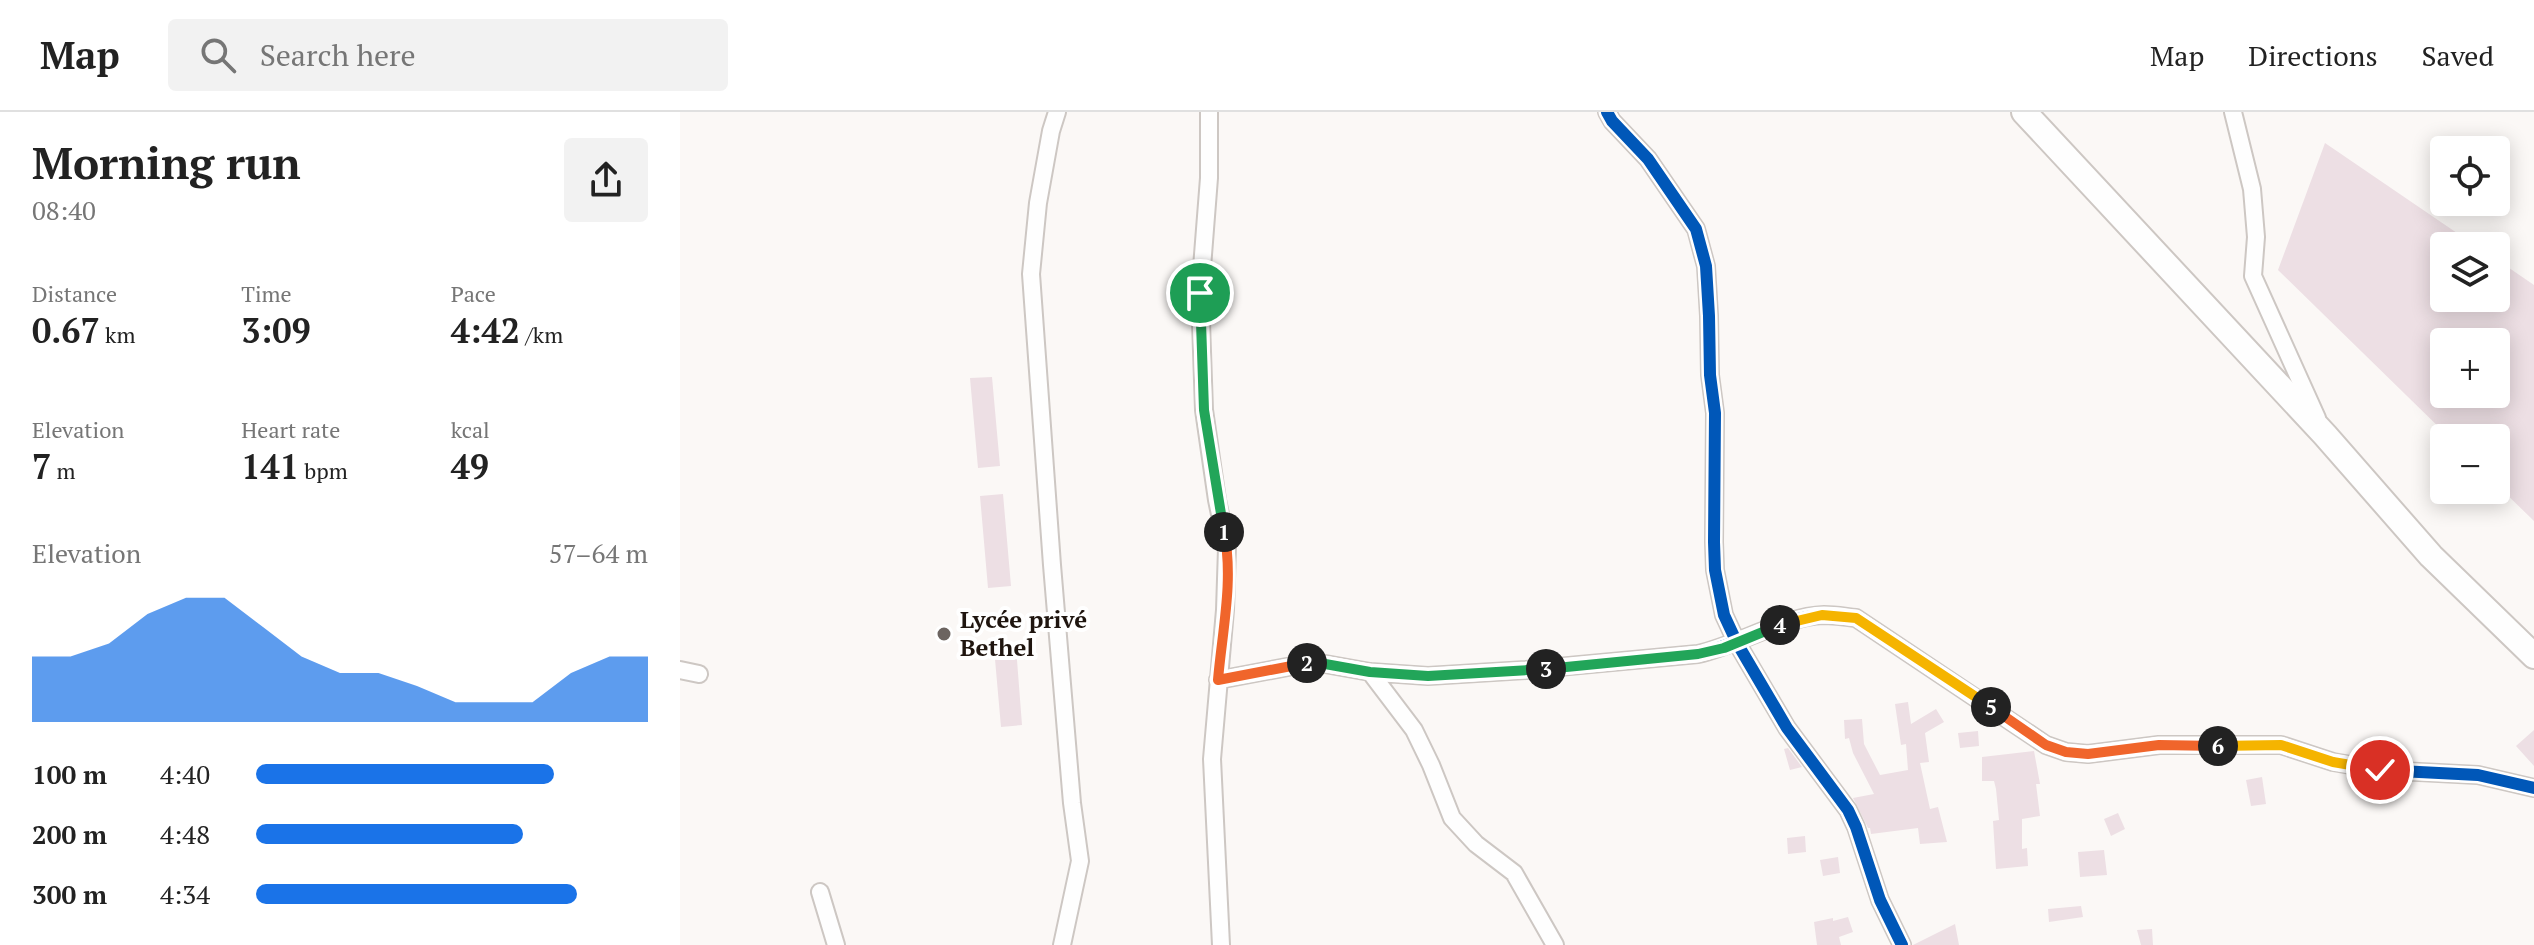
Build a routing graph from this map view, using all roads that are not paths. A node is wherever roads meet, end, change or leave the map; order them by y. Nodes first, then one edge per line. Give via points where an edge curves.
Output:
1 (1057, 112) edge
2 (1209, 112) edge
3 (1607, 112) edge
4 (2024, 112) edge
5 (2233, 112) edge
6 (2325, 435) junction
7 (1737, 643) junction
8 (2534, 656) edge
9 (680, 670) edge
10 (1370, 672) junction
11 (699, 674) dead end
12 (1218, 680) junction
13 (2534, 788) edge
14 (820, 892) dead end
15 (836, 945) edge
16 (1062, 945) edge
17 (1221, 945) edge
18 (1555, 945) edge
19 (1902, 945) edge

1 - 16 street via 1038,203 1031,274 1080,861
2 - 12 street via 1200,293 1204,410 1227,548
3 - 7 street via 1648,159 1696,229 1706,266 1715,413 1715,570 1724,615
4 - 6 main road
5 - 6 street via 2252,189 2253,276
6 - 8 main road via 2431,556
7 - 10 street via 1698,654 1526,670 1428,676
7 - 13 street via 1822,615 1856,618 2046,745 2066,752 2281,745 2380,770 2478,775
7 - 19 street via 1787,728 1848,810
9 - 11 street
10 - 12 street via 1314,662
10 - 18 street via 1414,730 1452,818 1514,873
12 - 17 street via 1212,759
14 - 15 street

